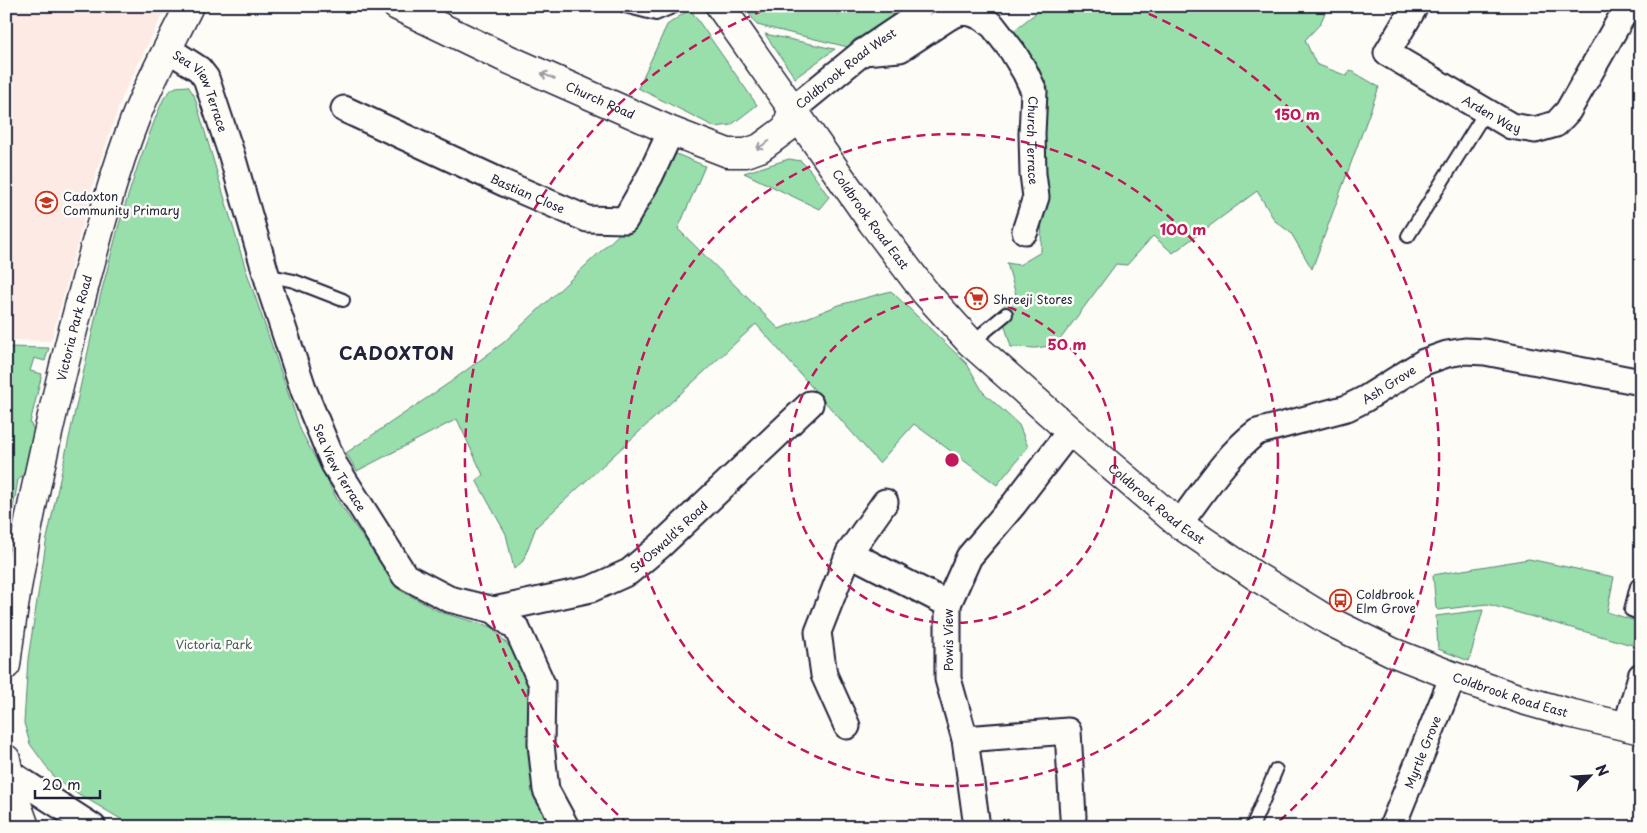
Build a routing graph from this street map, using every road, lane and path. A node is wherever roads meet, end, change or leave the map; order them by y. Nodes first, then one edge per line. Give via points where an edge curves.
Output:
1 (188, 6) edge
2 (397, 6) edge
3 (625, 6) edge
4 (675, 6) edge
5 (720, 6) edge
6 (920, 6) edge
7 (1415, 6) edge
8 (1628, 6) edge
9 (168, 49) junction
10 (862, 52) junction
11 (344, 109) dead end
12 (792, 110) junction
13 (1486, 111) junction
14 (671, 131) junction
15 (1025, 231) dead end
16 (1408, 236) dead end
17 (266, 275) junction
18 (343, 300) dead end
19 (1006, 314) dead end
20 (971, 343) junction
21 (1641, 382) edge
22 (810, 404) dead end
23 (1070, 431) junction
24 (885, 502) dead end
25 (1180, 524) junction
26 (850, 553) junction
27 (1637, 586) dead end
28 (948, 604) junction
29 (494, 610) junction
30 (1641, 614) edge
31 (6, 665) edge
32 (1453, 676) junction
33 (1641, 676) edge
34 (846, 726) dead end
35 (1633, 728) edge
36 (965, 739) junction
37 (7, 766) edge
38 (1276, 770) dead end
39 (16, 815) edge
40 (1073, 817) dead end
41 (93, 827) edge
42 (566, 827) edge
43 (977, 827) edge
44 (1252, 827) edge
45 (1392, 827) edge

1 - 9 street, Victoria Park Road
14 -> 2 street, Church Road
3 - 4 lane via 656,14
5 - 12 street, Coldbrook Road East
6 - 10 street, Coldbrook Road West via 912,19
7 - 13 street, Arden Way via 1387,53
8 - 13 street, Arden Way via 1568,111 1556,124 1535,130 1511,126
9 - 17 street, Sea View Terrace via 206,78
9 - 31 street, Victoria Park Road via 138,112 118,165 79,306 36,489
10 - 12 street, Coldbrook Road West
10 - 15 street, Church Terrace via 900,49 949,16 961,12 981,17 993,26 1013,52 1034,91 1032,134 1036,197
11 - 14 street, Bastian Close via 587,219 625,220
12 -> 14 street, Church Road via 787,128 760,148 746,153 728,153
12 - 20 street, Coldbrook Road East via 925,292
13 - 16 lane
17 - 18 lane via 294,281
17 - 29 street, Sea View Terrace via 304,391 334,464 405,576 449,599
19 - 20 lane
20 - 23 street, Coldbrook Road East
21 - 25 street, Ash Grove via 1485,352 1447,354 1424,362 1348,408 1257,432 1232,455
22 - 29 street, St Oswald's Road via 629,572 592,589
23 - 25 street, Coldbrook Road East
23 - 28 street, Powis View via 969,557
24 - 26 street
25 - 32 street, Coldbrook Road East via 1329,621 1392,652
26 - 28 street
26 - 34 street via 818,632 824,675
27 - 30 lane via 1631,610
28 - 36 street, Powis View via 948,679
29 - 42 street, Sea View Terrace via 517,629 542,684 541,744 546,790
32 - 35 street, Coldbrook Road East via 1523,700
32 - 45 street, Myrtle Grove
33 - 35 street
36 - 40 street via 1068,731
36 - 43 street, Powis View
37 - 39 street
37 - 41 street via 57,805
38 - 44 lane

